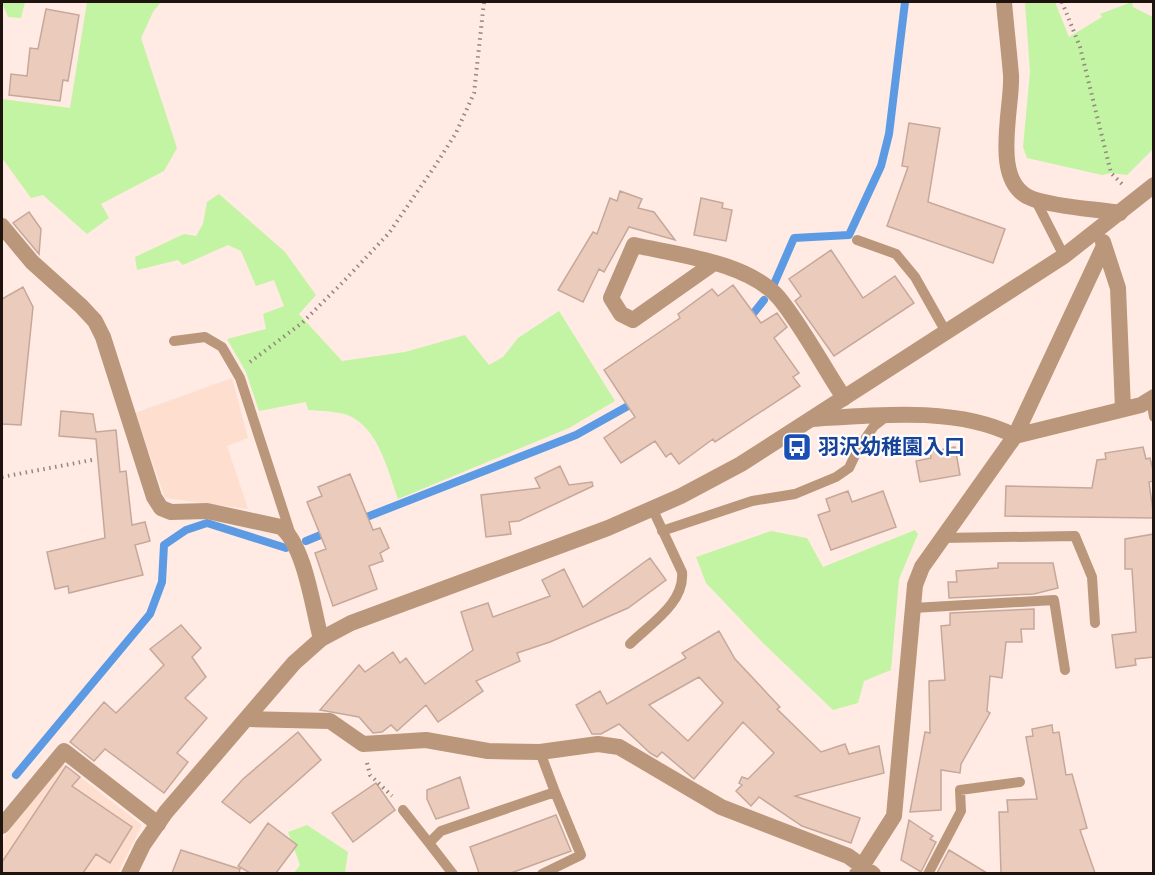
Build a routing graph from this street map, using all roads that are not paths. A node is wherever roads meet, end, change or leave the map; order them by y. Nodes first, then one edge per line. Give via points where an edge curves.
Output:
1 (1004, 2) edge
2 (1154, 185) edge
3 (1035, 199) junction
4 (1120, 213) junction
5 (2, 226) edge
6 (1099, 230) junction
7 (857, 240) dead end
8 (1104, 246) junction
9 (1064, 256) junction
10 (714, 263) junction
11 (946, 333) junction
12 (174, 341) dead end
13 (844, 398) junction
14 (1152, 398) edge
15 (1123, 409) junction
16 (890, 414) junction
17 (1154, 417) edge
18 (812, 419) junction
19 (1015, 436) junction
20 (652, 508) junction
21 (663, 531) junction
22 (290, 534) junction
23 (941, 538) junction
24 (913, 608) junction
25 (1095, 623) dead end
26 (321, 639) junction
27 (630, 644) dead end
28 (1065, 670) dead end
29 (248, 719) junction
30 (540, 752) junction
31 (1020, 782) dead end
32 (555, 792) junction
33 (403, 810) dead end
34 (158, 824) junction
35 (2, 826) edge
36 (429, 843) junction
37 (864, 870) edge
38 (129, 873) edge
39 (453, 873) edge
40 (542, 873) edge
41 (928, 873) edge

1 - 3 street via 1011,78 1007,167 1019,189
2 - 4 street
3 - 4 street
3 - 9 lane
4 - 6 street
5 - 22 street via 32,262 95,321 161,508 171,512 207,512 281,527
6 - 8 street
6 - 9 street
7 - 11 lane via 896,254 915,277
8 - 15 street via 1118,288
8 - 19 street
9 - 11 street
10 - 10 street via 633,320 621,314 611,298 634,245
10 - 13 street via 758,282 778,297
11 - 13 street
12 - 22 lane via 205,337 222,347 237,372
13 - 18 street
14 - 15 street
14 - 17 lane
15 - 19 street
16 - 18 street
16 - 19 street via 952,418 999,427
16 - 21 lane via 868,434 849,468 836,477 795,494 752,501
18 - 20 street via 741,464
19 - 23 street
20 - 21 lane
20 - 26 street via 351,623
21 - 27 lane via 683,582 678,598
22 - 26 street
23 - 24 street via 922,567
23 - 25 lane via 1075,536 1092,577
24 - 28 lane via 1054,600
24 - 37 street via 894,816
26 - 29 street via 294,663
29 - 30 street via 330,721 363,744 426,740 488,752
29 - 34 street
30 - 32 lane
30 - 37 street via 598,744 619,747 721,807 848,856
31 - 41 lane via 960,790 961,811
32 - 36 lane via 441,831
32 - 40 lane via 581,855
33 - 36 lane
34 - 35 street via 64,751
34 - 38 street
36 - 39 lane

